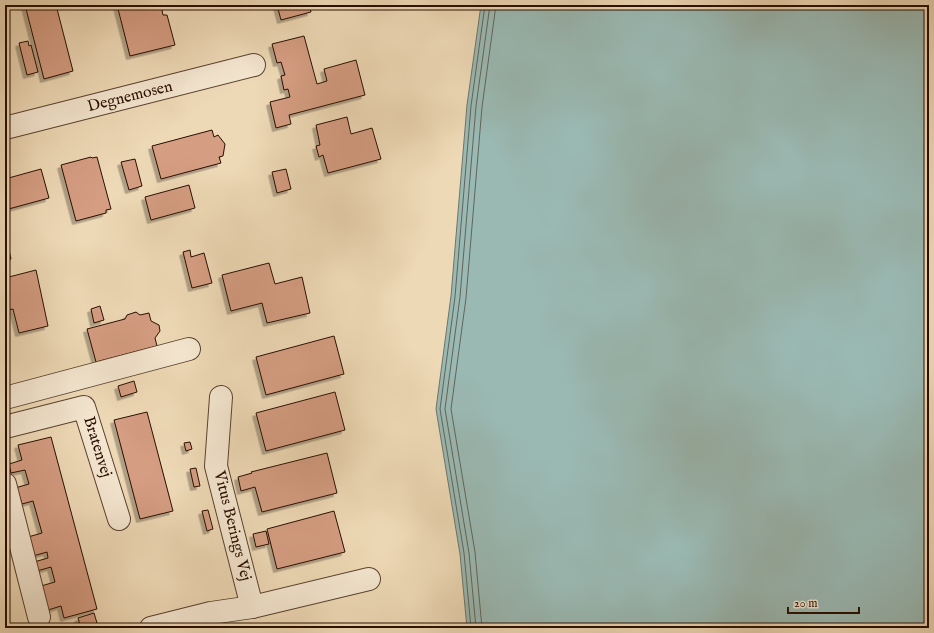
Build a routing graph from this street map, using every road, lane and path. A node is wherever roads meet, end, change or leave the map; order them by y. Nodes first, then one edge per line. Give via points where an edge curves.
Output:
1 (254, 65) dead end
2 (5, 128) edge
3 (189, 350) dead end
4 (221, 397) dead end
5 (5, 398) edge
6 (5, 427) edge
7 (5, 484) edge
8 (119, 519) dead end
9 (369, 579) dead end
10 (252, 607) junction
11 (39, 617) dead end
12 (214, 620) edge
13 (151, 628) edge

1 - 2 street, Degnemosen
3 - 5 street
4 - 10 street, Vitus Berings Vej via 216,466
6 - 8 street, Bratenvej via 84,407
7 - 11 street
9 - 10 street
10 - 12 street
12 - 13 street

